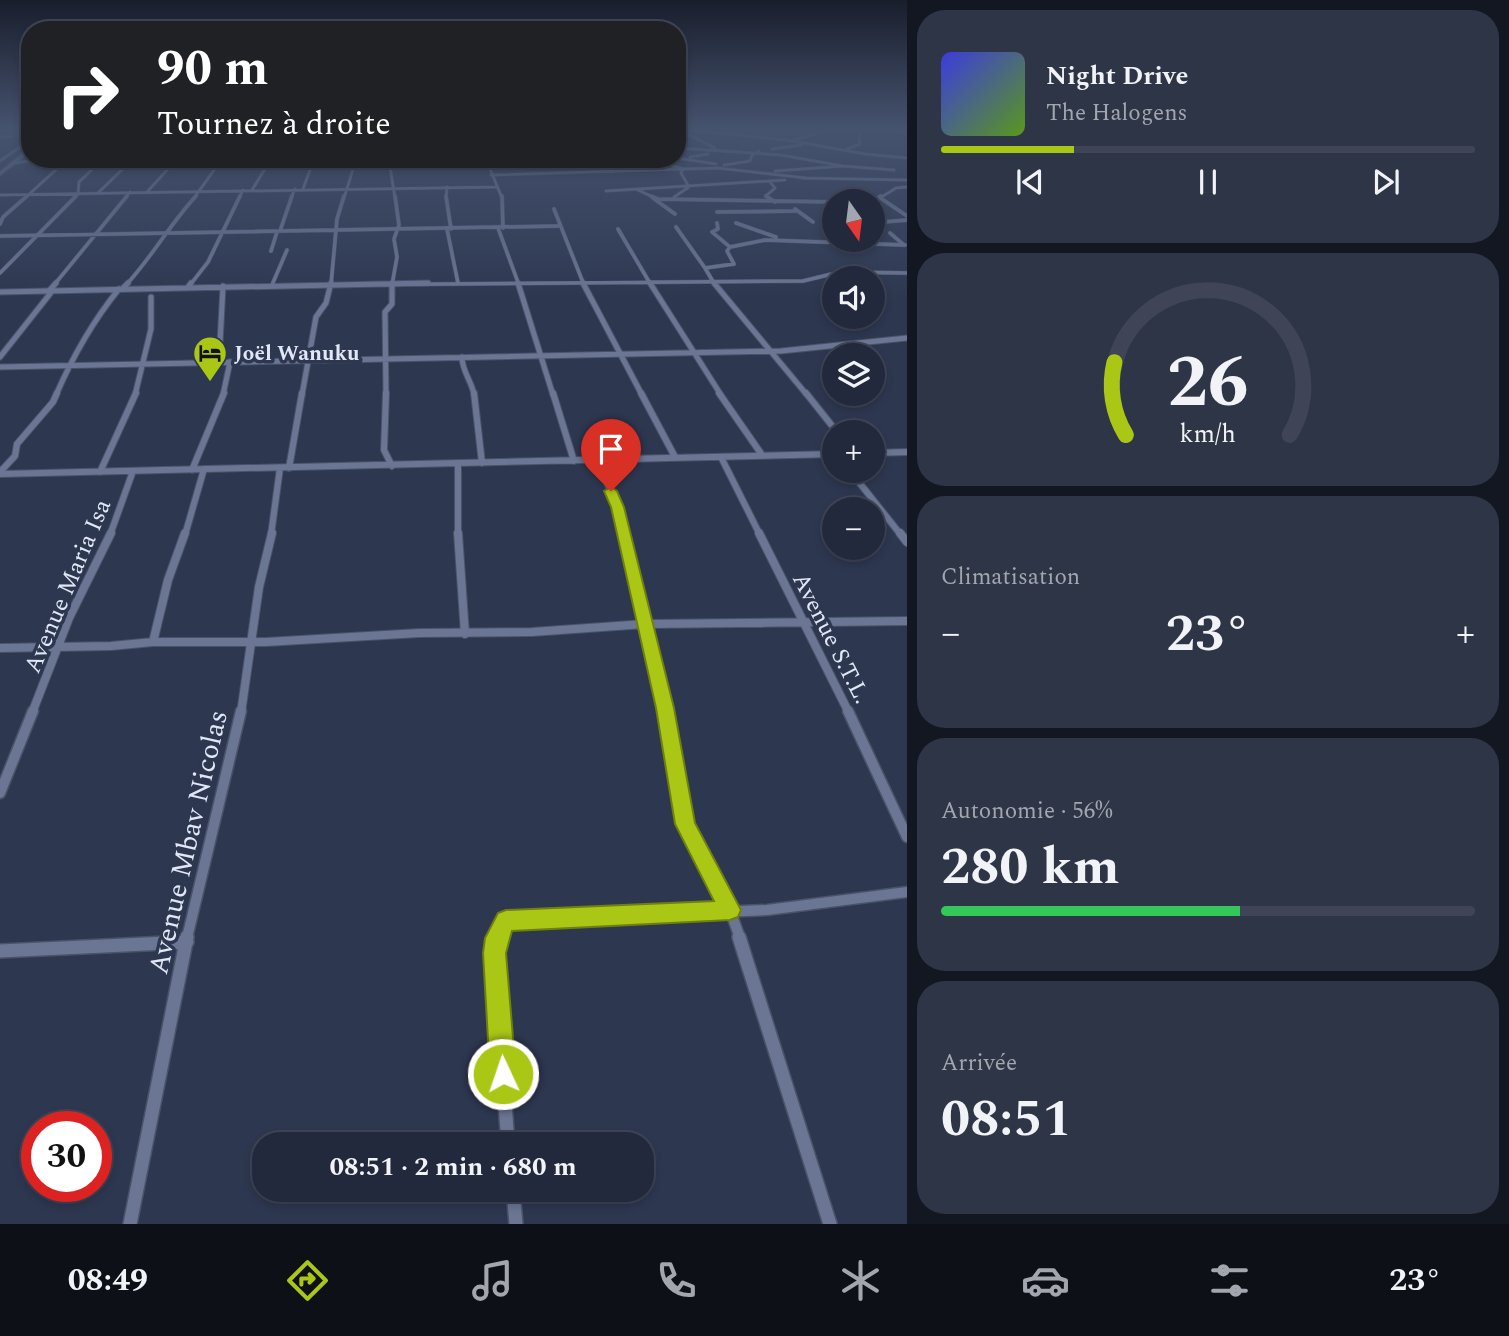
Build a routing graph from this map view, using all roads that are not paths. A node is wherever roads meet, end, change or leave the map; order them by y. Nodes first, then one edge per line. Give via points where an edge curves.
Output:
1 (39, 186) edge
2 (79, 186) edge
3 (105, 186) edge
4 (152, 186) edge
5 (203, 186) edge
6 (254, 186) edge
7 (304, 186) edge
8 (644, 186) edge
9 (686, 186) edge
10 (688, 186) edge
11 (773, 186) edge
12 (447, 187) junction
13 (496, 187) joint
14 (907, 187) edge
15 (394, 188) junction
16 (303, 189) junction
17 (349, 189) junction
18 (638, 189) junction
19 (646, 189) junction
20 (243, 190) junction
21 (252, 190) junction
22 (295, 190) junction
23 (200, 191) junction
24 (606, 191) dead end
25 (130, 192) junction
26 (147, 192) junction
27 (98, 193) junction
28 (78, 194) junction
29 (886, 194) edge
30 (0, 195) edge
31 (30, 195) junction
32 (653, 198) junction
33 (674, 199) junction
34 (791, 201) junction
35 (726, 202) junction
36 (775, 202) junction
37 (822, 202) edge
38 (886, 204) edge
39 (554, 209) dead end
40 (796, 211) junction
41 (717, 212) junction
42 (675, 214) dead end
43 (906, 218) edge
44 (886, 221) edge
45 (813, 222) dead end
46 (0, 223) edge
47 (736, 223) dead end
48 (558, 226) junction
49 (676, 227) dead end
50 (500, 228) junction
51 (449, 229) junction
52 (618, 229) dead end
53 (337, 230) junction
54 (397, 230) junction
55 (278, 231) junction
56 (166, 233) junction
57 (221, 233) junction
58 (890, 233) dead end
59 (94, 234) junction
60 (0, 236) edge
61 (37, 236) junction
62 (785, 242) junction
63 (906, 246) edge
64 (730, 247) junction
65 (286, 250) dead end
66 (271, 251) dead end
67 (705, 268) junction
68 (0, 273) edge
69 (907, 274) edge
70 (714, 281) junction
71 (516, 282) junction
72 (583, 282) junction
73 (649, 282) junction
74 (458, 283) junction
75 (392, 284) junction
76 (272, 285) junction
77 (331, 285) junction
78 (223, 286) junction
79 (188, 287) junction
80 (120, 289) junction
81 (51, 291) junction
82 (0, 292) edge
83 (151, 297) dead end
84 (907, 338) edge
85 (770, 351) junction
86 (692, 352) junction
87 (620, 354) junction
88 (540, 355) junction
89 (0, 357) edge
90 (462, 357) junction
91 (310, 359) junction
92 (386, 359) junction
93 (219, 362) junction
94 (230, 362) junction
95 (144, 364) junction
96 (70, 365) junction
97 (0, 367) edge
98 (827, 420) edge
99 (907, 452) edge
100 (885, 453) edge
101 (822, 454) edge
102 (762, 455) junction
103 (674, 457) junction
104 (721, 457) junction
105 (601, 460) junction
106 (574, 461) junction
107 (482, 463) junction
108 (458, 464) junction
109 (392, 466) junction
110 (285, 468) junction
111 (204, 469) junction
112 (192, 470) junction
113 (134, 471) junction
114 (100, 472) junction
115 (0, 473) edge
116 (860, 483) edge
117 (907, 542) edge
118 (907, 621) edge
119 (804, 622) junction
120 (645, 624) junction
121 (465, 634) junction
122 (253, 641) junction
123 (153, 642) junction
124 (58, 647) junction
125 (0, 648) edge
126 (0, 793) edge
127 (907, 837) edge
128 (907, 892) edge
129 (730, 910) junction
130 (187, 942) junction
131 (0, 951) edge
132 (507, 1132) edge
133 (514, 1202) edge
134 (130, 1224) edge
135 (516, 1224) edge
136 (830, 1224) edge

1 - 31 street
2 - 28 street
3 - 27 street
4 - 26 street
5 - 23 street
6 - 21 street
7 - 16 street
8 - 19 street
9 - 19 street
10 - 33 street
11 - 36 street via 766,196
12 - 13 street
12 - 15 street
12 - 51 street
13 - 50 street via 502,197
14 - 29 street
15 - 17 street
15 - 54 street
16 - 17 street
16 - 22 street
17 - 53 street, Avenue Mbav Nicolas
18 - 19 street
18 - 24 street
18 - 32 street
20 - 21 street
20 - 23 street
20 - 57 street
21 - 22 street
22 - 55 street
23 - 26 street
23 - 56 street
25 - 26 street
25 - 27 street
25 - 59 street
27 - 28 street
28 - 31 street
28 - 61 street
30 - 31 street
31 - 46 street
32 - 33 street
32 - 42 street
33 - 35 street
34 - 36 street
34 - 37 street
34 - 40 street
35 - 36 street
35 - 41 street
38 - 43 street
39 - 48 street
40 - 41 street
40 - 45 street
41 - 64 street via 718,229 712,232
43 - 44 street
47 - 62 street
48 - 50 street
48 - 72 street
49 - 67 street
50 - 51 street
50 - 71 street
51 - 54 street
51 - 74 street
52 - 73 street
53 - 54 street
53 - 55 street
53 - 77 street, Avenue Mbav Nicolas
54 - 75 street
55 - 57 street
55 - 66 street
56 - 57 street
56 - 59 street
56 - 80 street via 144,267
57 - 79 street via 208,262
58 - 63 street
59 - 61 street
59 - 81 street
60 - 61 street
61 - 68 street
62 - 63 street
62 - 64 street
64 - 67 street via 727,254 734,264
65 - 76 street
67 - 70 street
69 - 70 street via 873,271 803,281
70 - 73 street
70 - 85 street
71 - 72 street
71 - 74 street
71 - 88 street
72 - 73 street
72 - 87 street
73 - 86 street
74 - 75 street
75 - 77 street
75 - 92 street via 392,304 385,312
76 - 77 street
76 - 78 street
77 - 91 street, Avenue Mbav Nicolas via 316,317
78 - 79 street
78 - 93 street
79 - 80 street
80 - 81 street
80 - 96 street via 101,311
81 - 82 street
81 - 89 street
83 - 95 street
84 - 85 street
85 - 86 street
85 - 98 street
86 - 87 street
86 - 102 street
87 - 88 street
87 - 103 street
88 - 90 street
88 - 106 street
90 - 92 street
90 - 107 street via 462,368 473,387
91 - 92 street
91 - 94 street
91 - 110 street, Avenue Mbav Nicolas
92 - 109 street via 383,436
93 - 94 street
93 - 95 street
94 - 112 street via 225,390
95 - 96 street
95 - 114 street via 132,404
96 - 97 street
96 - 115 street via 53,402 17,444 15,456
99 - 100 street
101 - 102 street
102 - 104 street
103 - 104 street
103 - 105 street
104 - 119 street, Avenue S.T.L.
105 - 106 street
105 - 120 street via 618,507
106 - 107 street
107 - 108 street
108 - 109 street
108 - 121 street
109 - 110 street
110 - 111 street
110 - 122 street, Avenue Mbav Nicolas via 259,587
111 - 112 street
111 - 123 street
112 - 113 street
113 - 114 street
113 - 124 street, Avenue Maria Isa via 117,522
114 - 115 street
116 - 117 street
118 - 119 street
119 - 120 street
119 - 127 street, Avenue S.T.L.
120 - 121 street
120 - 129 street via 685,824
121 - 122 street
122 - 123 street
122 - 130 street, Avenue Mbav Nicolas via 231,761
123 - 124 street
124 - 125 street
124 - 126 street, Avenue Maria Isa
128 - 129 street via 768,910
129 - 132 street via 506,921 494,953
129 - 136 street
130 - 131 street
130 - 134 street, Avenue Mbav Nicolas
133 - 135 street

